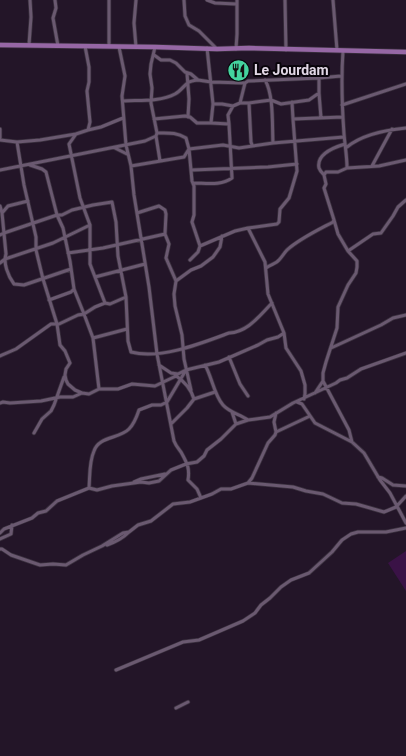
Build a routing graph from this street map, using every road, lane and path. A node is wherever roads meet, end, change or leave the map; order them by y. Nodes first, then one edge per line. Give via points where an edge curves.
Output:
1 (30, 0) edge
2 (55, 0) edge
3 (109, 0) edge
4 (136, 0) edge
5 (184, 0) edge
6 (207, 0) edge
7 (237, 0) edge
8 (285, 0) edge
9 (333, 0) edge
10 (236, 4) junction
11 (29, 45) junction
12 (0, 46) edge
13 (58, 46) junction
14 (86, 46) junction
15 (109, 46) junction
16 (119, 47) junction
17 (136, 47) junction
18 (155, 47) junction
19 (207, 48) junction
20 (217, 49) junction
21 (236, 49) junction
22 (286, 50) junction
23 (337, 50) junction
24 (343, 51) junction
25 (406, 52) edge
26 (154, 55) junction
27 (187, 73) junction
28 (341, 76) junction
29 (319, 78) junction
30 (198, 80) junction
31 (265, 80) junction
32 (211, 82) junction
33 (189, 83) junction
34 (245, 83) junction
35 (406, 84) edge
36 (319, 93) junction
37 (151, 100) junction
38 (271, 100) junction
39 (123, 101) junction
40 (292, 102) junction
41 (240, 103) junction
42 (249, 103) junction
43 (213, 104) junction
44 (233, 106) junction
45 (342, 106) junction
46 (188, 117) junction
47 (343, 117) junction
48 (123, 118) junction
49 (321, 118) junction
50 (154, 119) junction
51 (293, 119) junction
52 (211, 122) junction
53 (229, 124) junction
54 (406, 128) edge
55 (0, 129) edge
56 (392, 129) junction
57 (88, 130) junction
58 (76, 134) junction
59 (157, 135) junction
60 (344, 138) junction
61 (0, 139) edge
62 (17, 142) junction
63 (295, 142) junction
64 (273, 143) junction
65 (126, 145) junction
66 (252, 145) junction
67 (230, 146) junction
68 (346, 146) junction
69 (114, 147) junction
70 (189, 149) junction
71 (128, 154) junction
72 (71, 156) junction
73 (406, 160) edge
74 (160, 161) junction
75 (0, 164) edge
76 (297, 164) junction
77 (28, 165) junction
78 (130, 166) junction
79 (372, 166) junction
80 (21, 167) junction
81 (232, 168) junction
82 (347, 168) junction
83 (0, 170) edge
84 (192, 170) junction
85 (324, 176) junction
86 (193, 183) junction
87 (406, 200) edge
88 (28, 201) junction
89 (0, 206) edge
90 (83, 208) junction
91 (2, 213) junction
92 (137, 213) junction
93 (57, 215) junction
94 (334, 220) junction
95 (34, 224) junction
96 (90, 225) junction
97 (248, 228) junction
98 (4, 233) junction
99 (165, 234) junction
100 (0, 235) edge
101 (222, 236) junction
102 (64, 238) junction
103 (142, 240) junction
104 (118, 244) junction
105 (200, 246) junction
106 (36, 250) junction
107 (90, 250) junction
108 (348, 251) junction
109 (68, 253) junction
110 (4, 260) junction
111 (190, 260) dead end
112 (0, 263) edge
113 (145, 264) junction
114 (266, 268) junction
115 (71, 269) junction
116 (120, 271) junction
117 (95, 277) junction
118 (43, 279) junction
119 (176, 281) junction
120 (74, 289) junction
121 (126, 297) junction
122 (49, 300) junction
123 (105, 303) junction
124 (272, 304) junction
125 (84, 314) junction
126 (406, 315) edge
127 (56, 324) junction
128 (127, 329) junction
129 (284, 333) junction
130 (93, 338) junction
131 (183, 348) junction
132 (331, 348) junction
133 (406, 353) edge
134 (157, 354) junction
135 (0, 356) edge
136 (229, 357) junction
137 (159, 365) junction
138 (205, 365) junction
139 (186, 370) junction
140 (171, 373) junction
141 (65, 375) junction
142 (176, 376) junction
143 (180, 378) junction
144 (323, 381) junction
145 (162, 383) junction
146 (327, 388) junction
147 (99, 389) junction
148 (191, 390) junction
149 (215, 392) junction
150 (82, 393) junction
151 (316, 393) junction
152 (248, 396) dead end
153 (58, 398) junction
154 (194, 399) junction
155 (304, 399) junction
156 (167, 402) junction
157 (296, 402) junction
158 (0, 403) edge
159 (232, 412) junction
160 (276, 414) junction
161 (310, 416) junction
162 (248, 420) junction
163 (170, 424) junction
164 (236, 424) junction
165 (276, 432) junction
166 (34, 433) dead end
167 (352, 442) junction
168 (186, 464) junction
169 (378, 477) junction
170 (248, 483) junction
171 (406, 486) edge
172 (89, 488) junction
173 (406, 496) edge
174 (201, 498) junction
175 (396, 507) junction
176 (406, 523) edge
177 (12, 525) junction
178 (406, 528) edge
179 (0, 533) edge
180 (0, 539) edge
181 (0, 549) edge
182 (116, 670) dead end
183 (188, 702) dead end
184 (176, 708) dead end

1 - 11 street
2 - 13 street via 53,18
3 - 15 street
4 - 17 street
5 - 20 street via 185,16 189,25
6 - 10 street
7 - 10 street
8 - 22 street
9 - 23 street
10 - 21 street
11 - 12 main road
11 - 13 main road
13 - 14 main road
14 - 15 main road
14 - 57 street via 89,67
15 - 16 main road
16 - 17 main road
16 - 39 street via 125,76
17 - 18 main road
18 - 19 main road
18 - 26 street
19 - 20 main road
19 - 32 street
20 - 21 main road
21 - 22 main road
22 - 23 main road
23 - 24 main road
24 - 25 main road
24 - 28 street
26 - 27 street via 161,60 176,63
26 - 37 street via 150,74
27 - 30 street
27 - 33 street
28 - 29 street
28 - 45 street
29 - 31 street
29 - 36 street
30 - 32 street
30 - 33 street
31 - 34 street
31 - 38 street
32 - 34 street
32 - 43 street
33 - 37 street via 174,95
33 - 46 street
34 - 41 street
35 - 45 street
36 - 40 street via 309,100
36 - 49 street
37 - 39 street
37 - 50 street
38 - 40 street via 281,104
38 - 42 street
38 - 64 street
39 - 48 street
40 - 51 street
41 - 42 street
41 - 44 street
42 - 66 street
43 - 44 street
43 - 52 street
44 - 53 street via 228,115
45 - 47 street
46 - 50 street
46 - 52 street via 197,122
47 - 49 street
47 - 60 street
48 - 57 street
48 - 65 street
49 - 51 street
50 - 59 street
51 - 63 street
52 - 53 street
53 - 67 street
54 - 56 street
55 - 61 street
56 - 68 street via 356,140
56 - 79 street
57 - 58 street
58 - 62 street
58 - 72 street via 69,144
59 - 65 street via 145,141
59 - 70 street via 178,134 186,138
59 - 74 street
60 - 63 street
60 - 68 street
61 - 62 street
62 - 80 street
63 - 64 street
63 - 76 street
64 - 66 street
65 - 69 street
65 - 71 street
66 - 67 street via 239,148
67 - 70 street via 215,145
67 - 81 street
68 - 82 street
68 - 85 street via 334,147 320,159 320,170
69 - 71 street
69 - 72 street
70 - 74 street via 184,157
70 - 84 street
71 - 78 street
72 - 77 street
72 - 90 street
73 - 79 street
74 - 78 street
75 - 83 street
76 - 81 street
76 - 97 street via 289,198 280,209 279,222
77 - 80 street
77 - 93 street via 42,168 46,172
78 - 92 street
79 - 82 street
80 - 83 street
80 - 88 street
81 - 84 street
81 - 86 street via 232,178 227,182
82 - 85 street via 338,172 326,172
84 - 86 street
85 - 94 street via 324,188
86 - 105 street via 192,222
87 - 108 street via 398,207 382,233 373,234
88 - 91 street via 8,206
88 - 95 street
89 - 91 street
90 - 93 street
90 - 96 street
90 - 104 street via 112,202
91 - 98 street
92 - 99 street via 159,206 165,210
92 - 103 street
93 - 95 street
93 - 102 street
94 - 108 street via 338,234
94 - 114 street via 287,250 280,260
95 - 98 street
95 - 106 street
96 - 102 street
96 - 107 street
97 - 101 street
97 - 114 street
98 - 100 street
98 - 110 street
99 - 103 street
99 - 119 street via 169,244 166,258
101 - 105 street
101 - 119 street via 220,247 213,257
102 - 106 street
102 - 109 street
103 - 104 street
103 - 113 street
104 - 107 street
104 - 116 street
105 - 111 street
106 - 110 street
106 - 118 street
107 - 109 street
107 - 117 street via 90,264
108 - 132 street via 356,261 356,273 342,298
109 - 115 street
110 - 112 street
110 - 118 street via 14,284 24,285
113 - 116 street
113 - 134 street
114 - 124 street via 268,294
115 - 118 street
115 - 120 street
116 - 117 street
116 - 121 street
117 - 123 street
118 - 122 street
119 - 131 street via 175,306
120 - 122 street
120 - 125 street
121 - 123 street via 110,304
121 - 128 street
122 - 127 street
123 - 125 street
124 - 129 street
124 - 131 street via 246,329
125 - 127 street
125 - 130 street
126 - 132 street via 393,318
127 - 135 street via 51,324 16,349
127 - 141 street via 60,345 70,363
128 - 130 street
128 - 134 street via 131,352
129 - 136 street
129 - 155 street via 286,348 301,371 305,385
130 - 147 street
131 - 134 street
131 - 139 street
132 - 144 street
133 - 146 street via 361,369
134 - 137 street
136 - 138 street
136 - 152 street
137 - 140 street
137 - 145 street
138 - 139 street
138 - 149 street
139 - 140 street via 178,374
139 - 143 street
139 - 148 street
140 - 142 street
141 - 150 street via 68,384
141 - 153 street
142 - 143 street
142 - 145 street
143 - 148 street
143 - 156 street
144 - 146 street
144 - 151 street
145 - 147 street via 155,386 132,384 118,389
145 - 156 street
146 - 151 street
146 - 167 street via 349,430
147 - 150 street via 89,394
148 - 154 street
149 - 154 street
149 - 159 street via 223,405
150 - 153 street via 73,397
151 - 155 street
153 - 158 street
153 - 166 street
154 - 163 street
155 - 157 street
156 - 163 street
156 - 172 street via 139,410 130,428 124,433 99,443 93,451
157 - 160 street
157 - 161 street via 302,404
159 - 162 street
159 - 164 street
160 - 162 street
160 - 165 street
161 - 165 street
161 - 167 street via 315,423
162 - 164 street
163 - 168 street via 176,448
164 - 168 street via 197,462
165 - 170 street
167 - 169 street via 364,453
168 - 172 street via 171,470 159,481 130,483 97,490
168 - 174 street via 190,469 188,480
169 - 171 street via 393,485
169 - 175 street via 390,493
170 - 174 street via 231,489 221,489
170 - 175 street via 293,487 324,494 342,503 384,512
172 - 177 street via 58,501 32,518
173 - 175 street
174 - 181 street via 173,504 151,521 138,525 115,542 66,565 40,565
175 - 176 street
177 - 179 street
177 - 180 street via 11,534
178 - 182 street via 390,532 351,534 309,573 280,587 255,613 243,621 199,640 183,642
183 - 184 street

